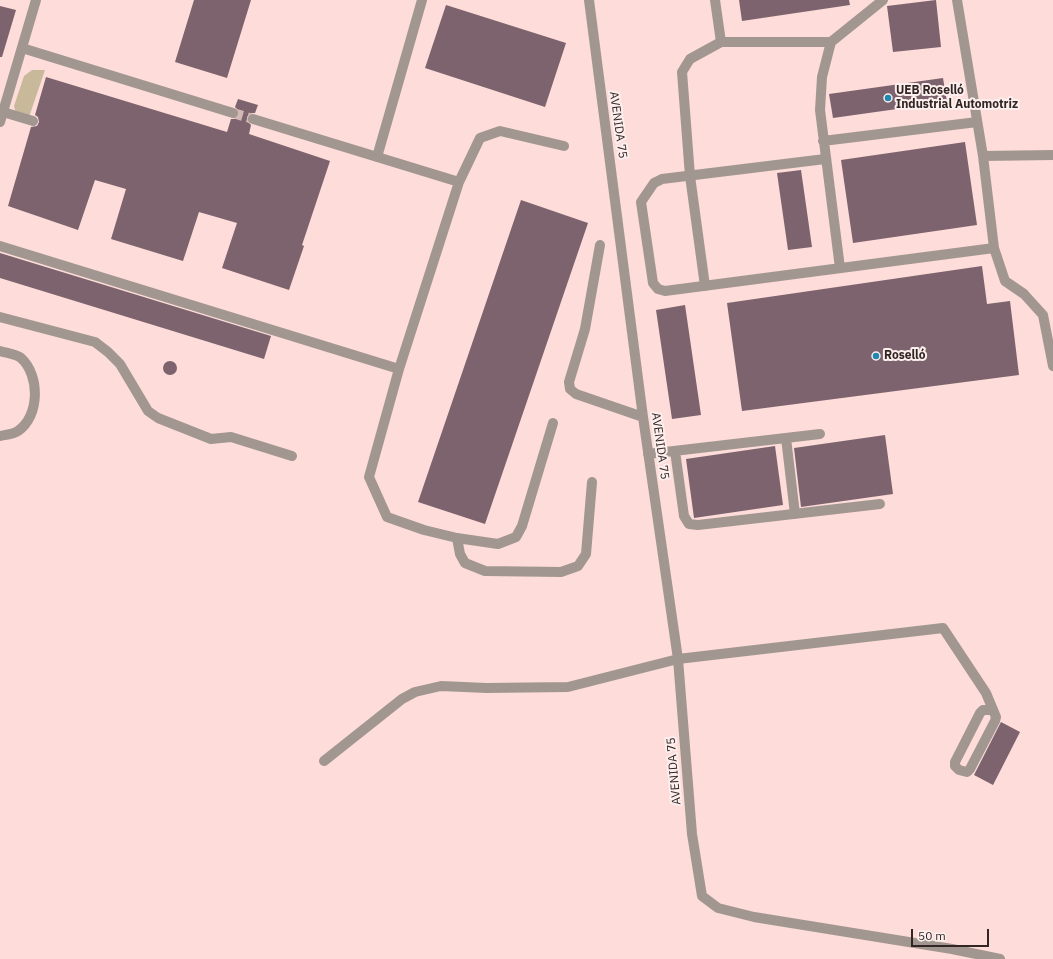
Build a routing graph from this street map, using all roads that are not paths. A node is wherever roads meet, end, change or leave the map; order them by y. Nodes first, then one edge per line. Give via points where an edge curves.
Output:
1 (36, 0) edge
2 (422, 0) edge
3 (589, 0) edge
4 (715, 0) edge
5 (883, 0) edge
6 (957, 0) edge
7 (721, 42) junction
8 (831, 42) junction
9 (22, 48) junction
10 (233, 113) tunnel mouth
11 (1, 119) edge
12 (253, 119) tunnel mouth
13 (33, 121) dead end
14 (977, 122) junction
15 (823, 141) junction
16 (564, 146) dead end
17 (1053, 155) edge
18 (983, 156) junction
19 (377, 157) junction
20 (825, 159) junction
21 (690, 176) junction
22 (459, 182) junction
23 (600, 245) dead end
24 (0, 246) edge
25 (994, 248) junction
26 (840, 268) junction
27 (705, 286) junction
28 (0, 317) edge
29 (0, 351) edge
30 (1053, 366) edge
31 (399, 369) junction
32 (643, 417) junction
33 (553, 423) dead end
34 (820, 434) dead end
35 (0, 436) edge
36 (786, 438) junction
37 (675, 451) junction
38 (648, 454) junction
39 (292, 456) dead end
40 (592, 482) dead end
41 (880, 504) dead end
42 (796, 514) junction
43 (457, 538) junction
44 (678, 659) junction
45 (992, 710) junction
46 (324, 761) dead end
47 (1000, 959) edge

1 - 9 street
2 - 19 street
3 - 32 street, AVENIDA 75
4 - 7 street
5 - 8 street
6 - 14 street
7 - 8 street
7 - 21 street via 690,59 682,72
8 - 15 street via 822,77 820,110
9 - 10 street
9 - 11 street
11 - 13 street
12 - 19 street
14 - 15 street
14 - 18 street
15 - 20 street
16 - 22 street via 500,131 480,138
17 - 18 street
18 - 25 street
19 - 22 street
20 - 21 street
20 - 26 street
21 - 27 street
21 - 27 street via 662,179 654,183 641,202 653,283 658,289 665,291
22 - 31 street
23 - 32 street via 585,329 569,382 570,389 576,394
24 - 31 street
25 - 26 street
25 - 30 street via 1005,281 1024,294 1043,315
26 - 27 street
28 - 39 street via 95,342 120,364 148,411 158,418 211,439 231,437
29 - 35 street via 20,358 31,372 36,394 32,413 18,431
31 - 43 street via 369,477 387,517
32 - 38 street, AVENIDA 75
33 - 43 street via 522,526 516,537 498,544
34 - 36 street
36 - 37 street
36 - 42 street
37 - 38 street
37 - 42 street via 684,516 689,524
38 - 44 street, AVENIDA 75
40 - 43 street via 586,554 578,566 561,572 485,571 465,563 460,554
41 - 42 street
44 - 45 street via 942,628 986,693
44 - 46 street via 568,687 441,686 415,692 402,699
44 - 47 street, AVENIDA 75 via 692,834 702,896 718,908 754,917
45 - 45 street via 995,713 995,721 970,770 962,772 955,766 955,762 980,714 983,710

